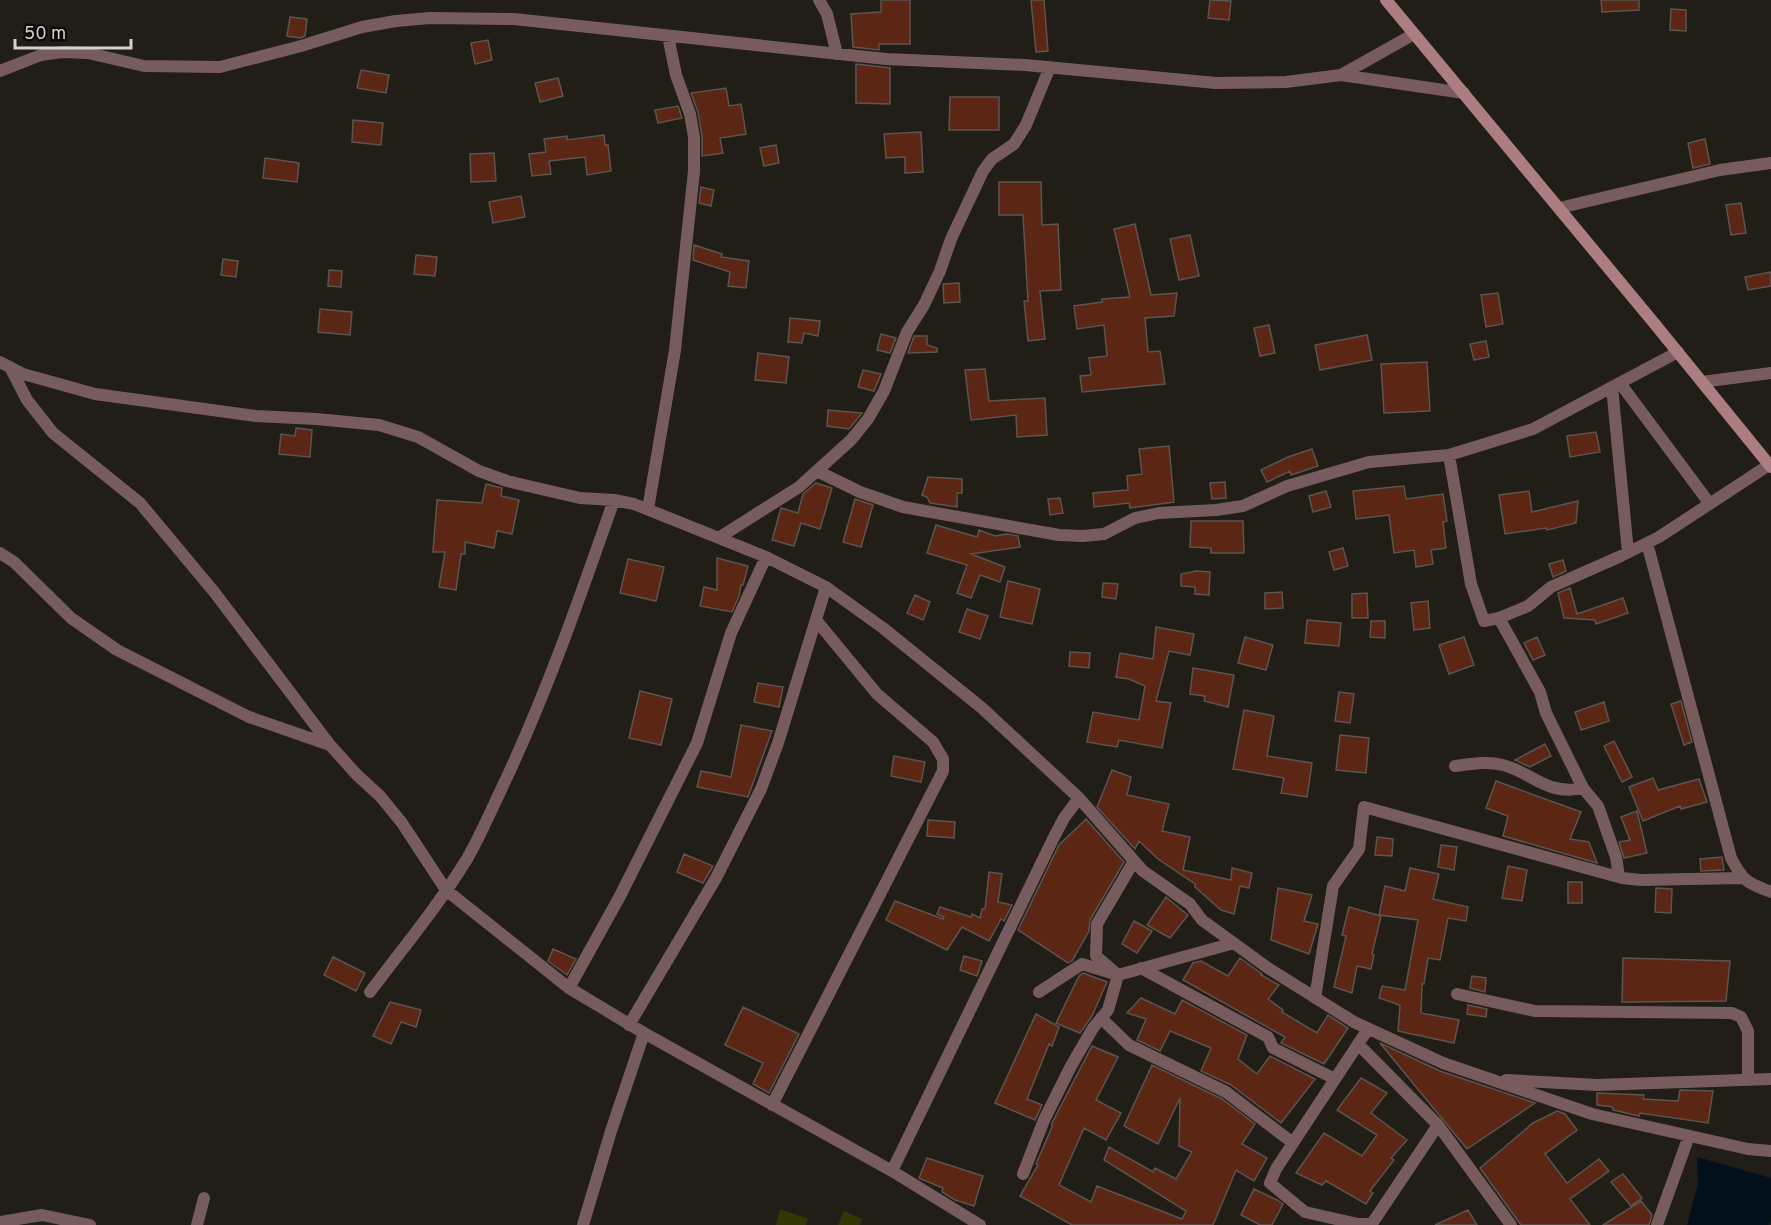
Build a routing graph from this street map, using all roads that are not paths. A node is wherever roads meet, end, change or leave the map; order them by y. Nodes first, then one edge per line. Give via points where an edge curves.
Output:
1 (819, 0) edge
2 (1386, 0) edge
3 (1414, 34) junction
4 (668, 36) junction
5 (837, 54) junction
6 (1050, 67) junction
7 (0, 71) edge
8 (1341, 75) junction
9 (1464, 93) junction
10 (1771, 163) edge
11 (1559, 208) junction
12 (1678, 352) junction
13 (5, 365) edge
14 (1771, 373) edge
15 (1702, 382) junction
16 (1616, 385) junction
17 (1449, 455) junction
18 (1770, 466) edge
19 (817, 471) junction
20 (614, 500) junction
21 (1710, 504) junction
22 (648, 509) junction
23 (720, 537) junction
24 (1647, 543) junction
25 (1628, 552) junction
26 (0, 553) edge
27 (766, 557) junction
28 (826, 587) junction
29 (1499, 618) junction
30 (816, 620) junction
31 (330, 745) junction
32 (1455, 766) dead end
33 (1584, 788) junction
34 (1079, 798) junction
35 (1134, 861) junction
36 (1619, 877) junction
37 (1742, 878) junction
38 (446, 890) junction
39 (1771, 892) edge
40 (1234, 944) junction
41 (1141, 968) junction
42 (1118, 975) junction
43 (569, 988) junction
44 (370, 992) dead end
45 (1039, 992) dead end
46 (1457, 994) dead end
47 (1316, 998) junction
48 (1101, 1018) junction
49 (629, 1025) junction
50 (1368, 1029) junction
51 (644, 1033) junction
52 (1358, 1044) junction
53 (1335, 1079) junction
54 (1490, 1079) junction
55 (1748, 1079) junction
56 (1771, 1079) edge
57 (772, 1105) junction
58 (1437, 1125) junction
59 (1689, 1136) junction
60 (1293, 1143) junction
61 (1771, 1151) edge
62 (892, 1171) junction
63 (1023, 1174) dead end
64 (204, 1198) dead end
65 (45, 1221) edge
66 (0, 1222) edge
67 (1371, 1224) edge
68 (90, 1225) edge
69 (197, 1225) edge
70 (583, 1225) edge
71 (980, 1225) edge
72 (1511, 1225) edge
73 (1657, 1225) edge

1 - 5 street via 827,14
2 - 3 street
3 - 8 street
3 - 9 street
4 - 5 street
4 - 7 street via 514,19 430,18 362,27 220,67 144,66 88,53 62,52 41,55
4 - 22 street via 690,114 694,171 675,350
5 - 6 street
6 - 8 street via 1216,82 1286,82
6 - 19 street via 1014,144 983,171 868,419
8 - 9 street
9 - 11 street
10 - 11 street via 1720,170
11 - 12 street
12 - 15 street
12 - 16 street
13 - 20 street via 95,394 256,416 379,425 418,437 479,471 507,481 580,498
13 - 31 street via 53,433 140,503 215,593
14 - 15 street
15 - 18 street
16 - 17 street via 1533,429
16 - 21 street
16 - 25 street
17 - 19 street via 1369,462 1287,486 1243,506 1152,514 1104,534 1083,536 903,507
17 - 29 street via 1471,584 1484,621
18 - 21 street
19 - 23 street via 799,487
20 - 22 street
20 - 38 street via 522,744 468,858
21 - 24 street
22 - 23 street
23 - 27 street
24 - 25 street
24 - 37 street via 1731,858
25 - 29 street via 1562,581 1528,606
26 - 31 street via 71,618 117,650 249,717
27 - 28 street
27 - 43 street via 731,633 697,744
28 - 30 street
28 - 34 street via 982,708
29 - 33 street via 1540,692 1546,713
30 - 49 street via 762,789 716,878
30 - 57 street via 877,694 933,742 943,759 943,771
31 - 38 street via 402,823
32 - 33 street via 1505,765 1544,785 1571,791
33 - 36 street via 1598,806
34 - 35 street
34 - 62 street via 1053,839
35 - 40 street
35 - 42 street via 1097,924 1096,956
36 - 37 street
36 - 47 street via 1364,807 1359,849 1333,886
37 - 39 street
38 - 43 street
38 - 44 street
40 - 41 street
40 - 47 street
41 - 42 street
41 - 53 street via 1268,1037 1274,1048
42 - 45 street via 1082,964
42 - 48 street via 1108,1010
43 - 49 street
46 - 55 street via 1535,1011 1732,1014 1741,1017 1748,1031
47 - 50 street
48 - 60 street via 1129,1045 1226,1092
48 - 63 street via 1071,1066
49 - 51 street
50 - 52 street
50 - 54 street via 1443,1064
51 - 57 street
51 - 70 street
52 - 53 street
52 - 58 street
53 - 60 street
54 - 55 street via 1597,1085
54 - 59 street via 1592,1114
55 - 56 street
57 - 62 street
58 - 67 street
58 - 72 street
59 - 61 street
59 - 73 street
60 - 67 street via 1270,1183 1305,1212
62 - 71 street
64 - 69 street
65 - 66 street
65 - 68 street

